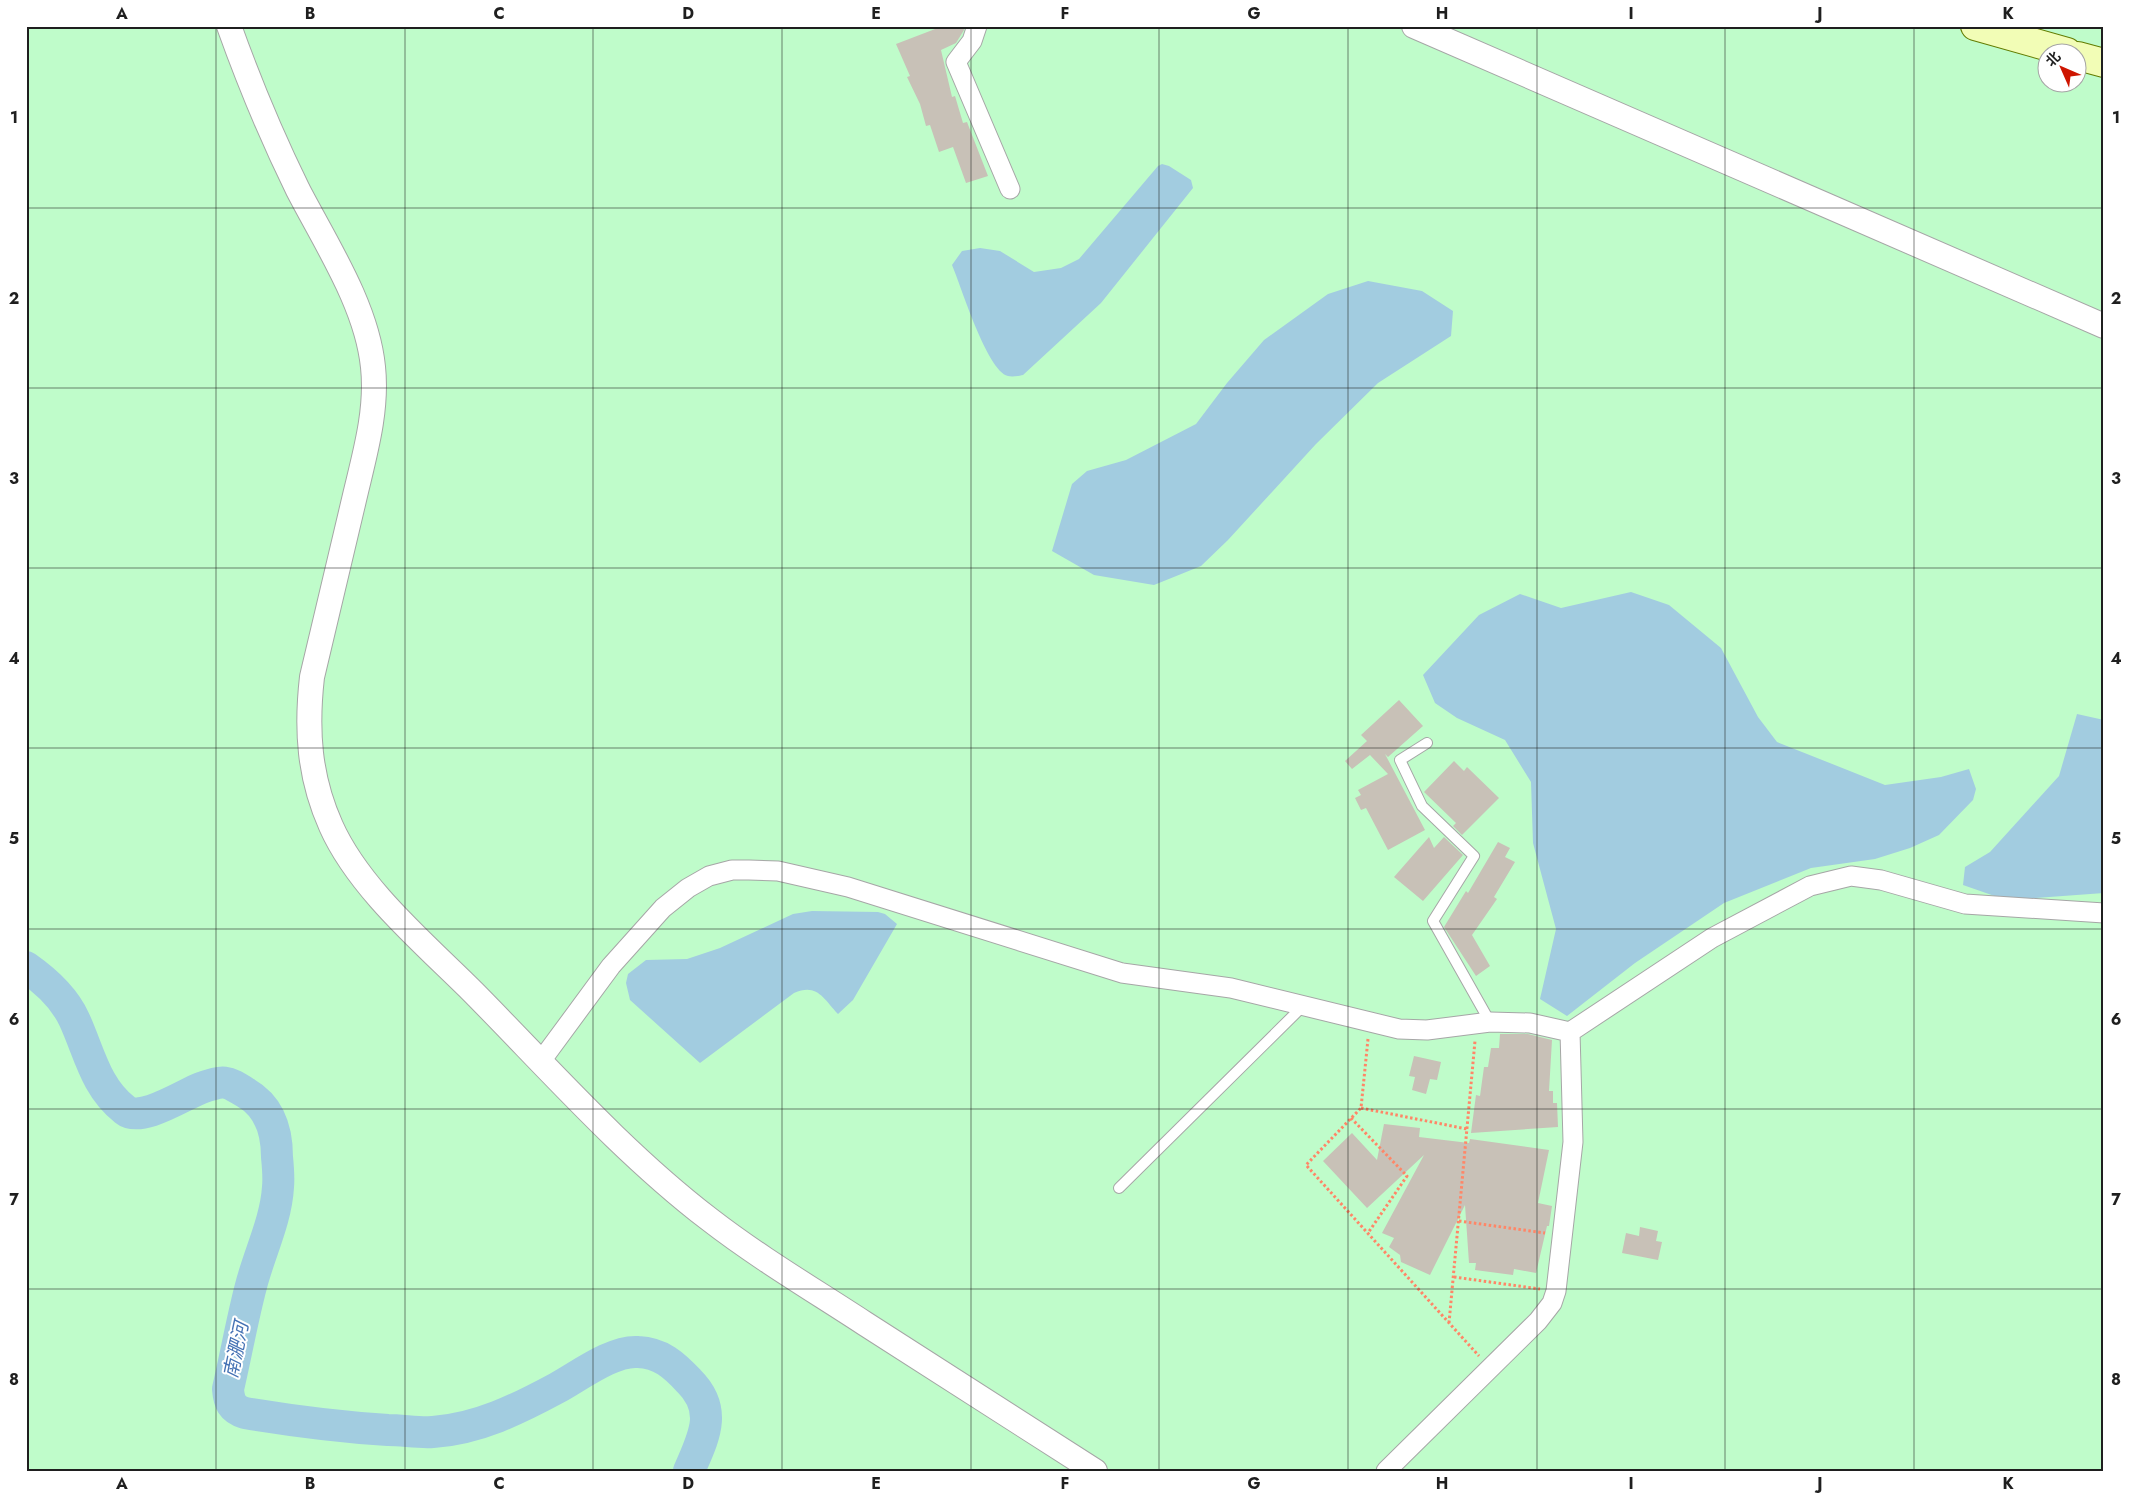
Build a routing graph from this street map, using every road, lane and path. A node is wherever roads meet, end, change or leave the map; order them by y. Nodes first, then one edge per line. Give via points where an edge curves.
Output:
1 (229, 26) edge
2 (976, 26) edge
3 (1414, 26) edge
4 (1975, 26) edge
5 (2038, 44) edge
6 (2088, 59) edge
7 (2104, 63) edge
8 (1010, 189) dead end
9 (2104, 326) edge
10 (1427, 743) dead end
11 (2104, 913) edge
12 (1303, 1006) junction
13 (1370, 1022) junction
14 (1483, 1023) junction
15 (1570, 1032) junction
16 (541, 1061) junction
17 (1361, 1108) junction
18 (1351, 1118) junction
19 (1467, 1129) junction
20 (1119, 1188) dead end
21 (1459, 1221) junction
22 (1368, 1233) junction
23 (1562, 1235) junction
24 (1454, 1277) junction
25 (1556, 1292) junction
26 (1449, 1323) junction
27 (1490, 1368) junction
28 (1095, 1471) edge
29 (1386, 1471) edge

1 - 16 street via 248,81 271,132 353,297 367,335 373,366 374,394 369,436 312,678 308,740 319,796 331,827 360,875
2 - 8 street via 972,41 956,62
3 - 9 street
4 - 5 main road
6 - 7 main road
10 - 14 lane via 1400,760 1422,806 1474,856 1433,921
11 - 15 street via 1965,904 1881,880 1851,876 1810,886 1712,938
12 - 13 street
12 - 16 street via 1230,988 1122,973 848,887 799,875 732,870 709,876 663,908 611,966
12 - 20 lane
13 - 14 street via 1399,1029 1427,1030
13 - 17 path
14 - 15 street via 1530,1024
14 - 19 path
15 - 23 street via 1573,1142
16 - 28 street via 633,1154 709,1219 773,1264
17 - 18 path
17 - 19 path
18 - 22 path via 1407,1176
18 - 22 path via 1306,1165
19 - 21 path
21 - 23 path
21 - 24 path
22 - 26 path
23 - 25 street
24 - 25 path
24 - 26 path
25 - 27 street via 1546,1312
26 - 27 path
27 - 29 street

